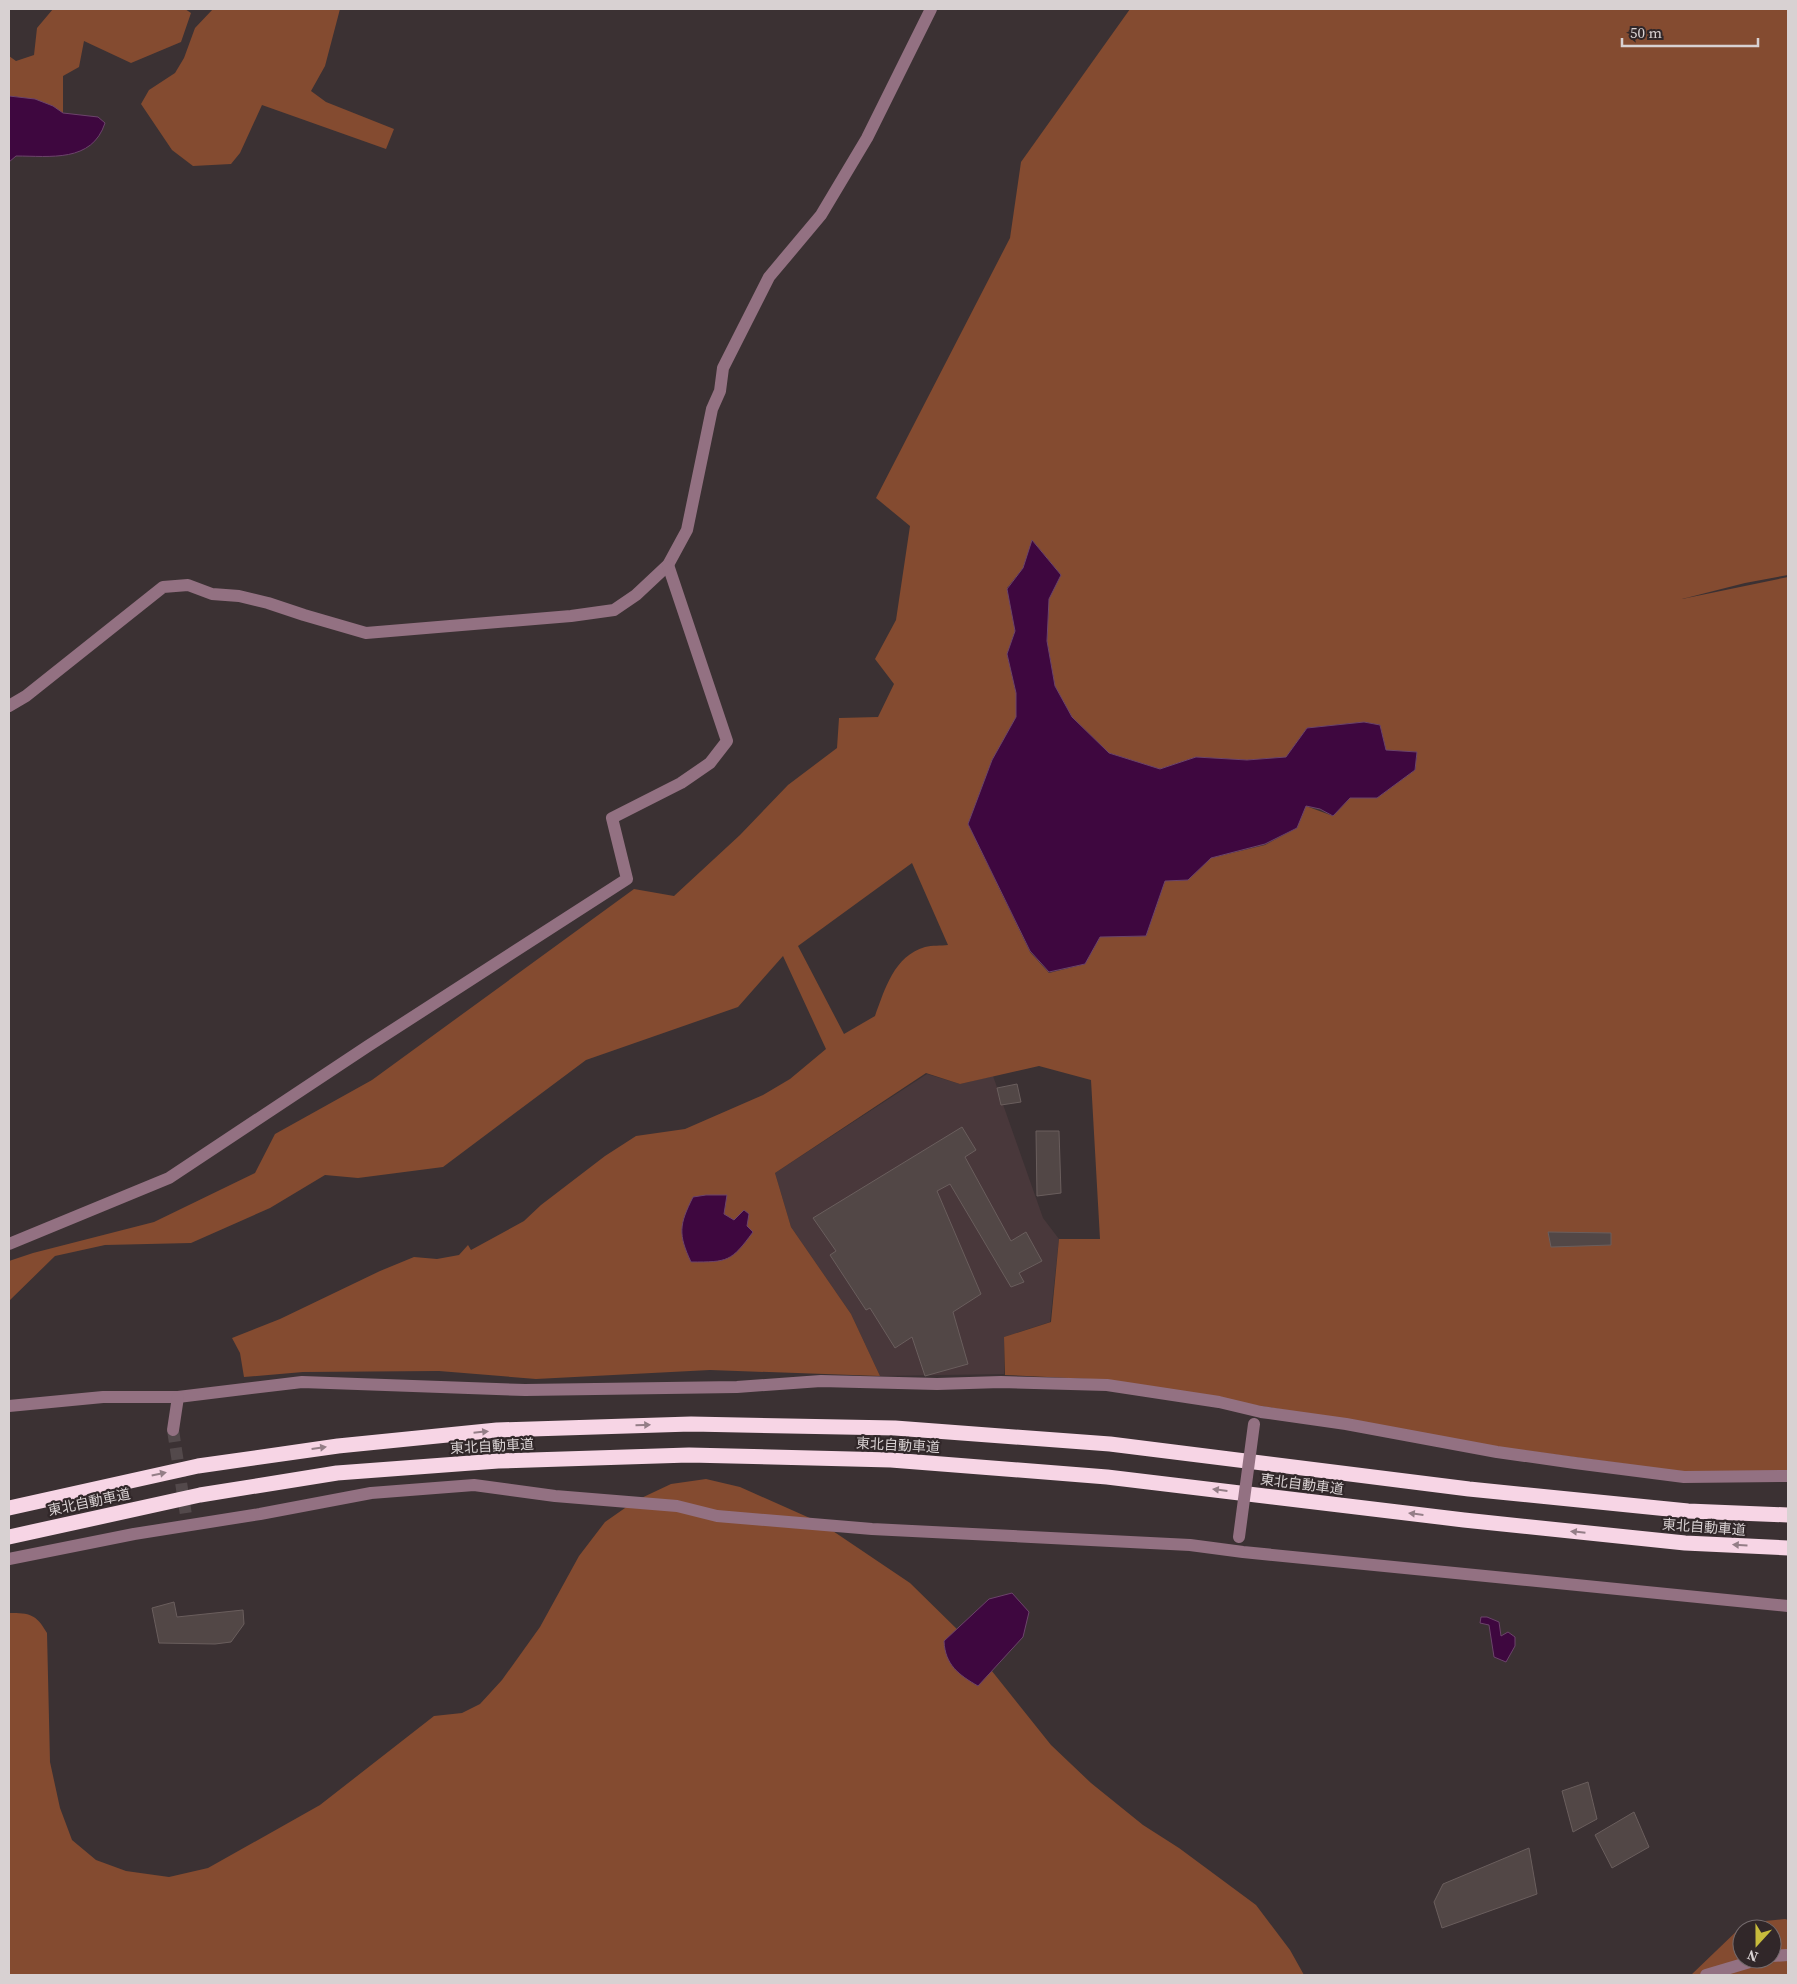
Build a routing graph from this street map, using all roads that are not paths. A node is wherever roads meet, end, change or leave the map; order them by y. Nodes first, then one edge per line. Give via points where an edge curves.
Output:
1 (931, 9) edge
2 (668, 565) junction
3 (9, 706) edge
4 (9, 1244) edge
5 (178, 1397) junction
6 (9, 1406) edge
7 (1261, 1412) junction
8 (173, 1430) tunnel mouth
9 (1788, 1476) edge
10 (9, 1508) edge
11 (1788, 1515) edge
12 (9, 1538) edge
13 (1788, 1548) edge
14 (1244, 1552) junction
15 (9, 1559) edge
16 (1788, 1606) edge
17 (1732, 1967) edge
18 (1706, 1975) edge

1 - 2 street via 867,138 821,215 769,277 723,368 688,530
2 - 3 street via 636,596 614,610 366,633 239,596 212,594 188,585 163,587
2 - 4 street via 727,741 710,763 681,783 612,818 627,879 169,1178
5 - 6 street via 103,1397
5 - 7 street via 302,1382 525,1390 821,1381 1001,1382 1107,1385 1219,1402
5 - 8 street
7 - 9 street via 1497,1452 1684,1477
7 - 14 street, bridge via 1254,1424 1239,1537
10 -> 11 highway, 東北自動車道 via 198,1466 338,1446 497,1430 691,1424 895,1428 1110,1444 1468,1489 1688,1511
13 -> 12 highway, 東北自動車道 via 1685,1543 1464,1520 1107,1476 891,1460 689,1455 498,1461 337,1473 200,1495
14 - 15 street via 1190,1545 872,1529 726,1517 677,1506 555,1496 474,1485 371,1493 185,1521
14 - 16 street
17 - 18 street

